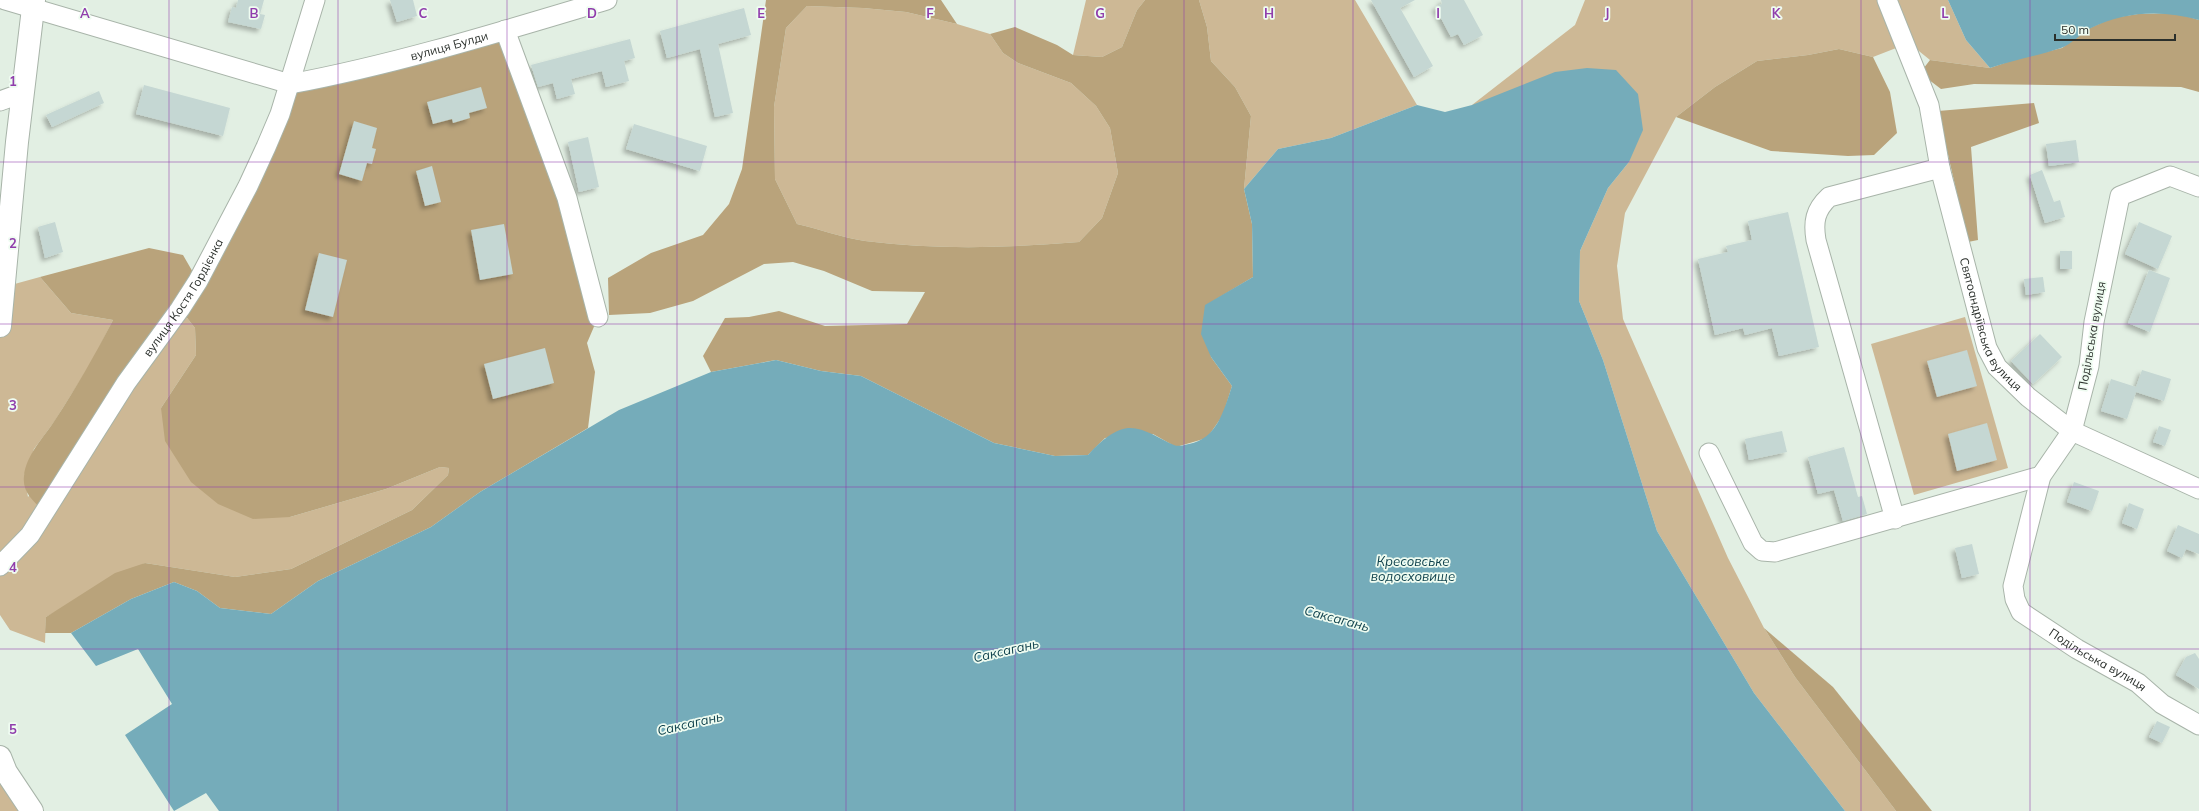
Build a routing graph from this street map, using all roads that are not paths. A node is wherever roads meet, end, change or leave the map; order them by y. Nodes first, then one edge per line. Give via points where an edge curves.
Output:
1 (5, 0) edge
2 (315, 0) edge
3 (607, 0) edge
4 (1887, 0) edge
5 (33, 5) edge
6 (505, 30) junction
7 (290, 84) junction
8 (22, 93) junction
9 (0, 101) edge
10 (1940, 168) junction
11 (2199, 187) edge
12 (2, 288) edge
13 (598, 317) dead end
14 (0, 326) edge
15 (2072, 431) junction
16 (1709, 453) dead end
17 (2041, 476) junction
18 (2199, 489) edge
19 (1895, 519) junction
20 (0, 566) edge
21 (2193, 722) edge
22 (0, 757) edge
23 (32, 811) edge

1 - 5 street
2 - 7 street, вулиця Костя Гордієнка
3 - 6 street, вулиця Булди
4 - 10 street, Святоандріївська вулиця via 1928,105
5 - 7 street
5 - 8 main road
6 - 7 street, вулиця Булди via 332,76
6 - 13 street via 567,198
7 - 20 street, вулиця Костя Гордієнка via 280,114 251,180 198,281 126,383 30,535
8 - 9 street
8 - 12 main road
10 - 15 street, Святоандріївська вулиця via 1987,348 1997,367 2028,397
10 - 19 street via 1829,197 1821,204 1814,226
11 - 15 street, Подільська вулиця via 2170,176 2120,196 2094,322 2089,366
12 - 14 main road
15 - 17 street, Подільська вулиця
15 - 18 street, Святоандріївська вулиця
16 - 19 street via 1754,543 1762,551 1776,552
17 - 19 street
17 - 21 street, Подільська вулиця via 2013,586 2021,612 2077,649 2138,683 2162,704
22 - 23 main road via 6,772

